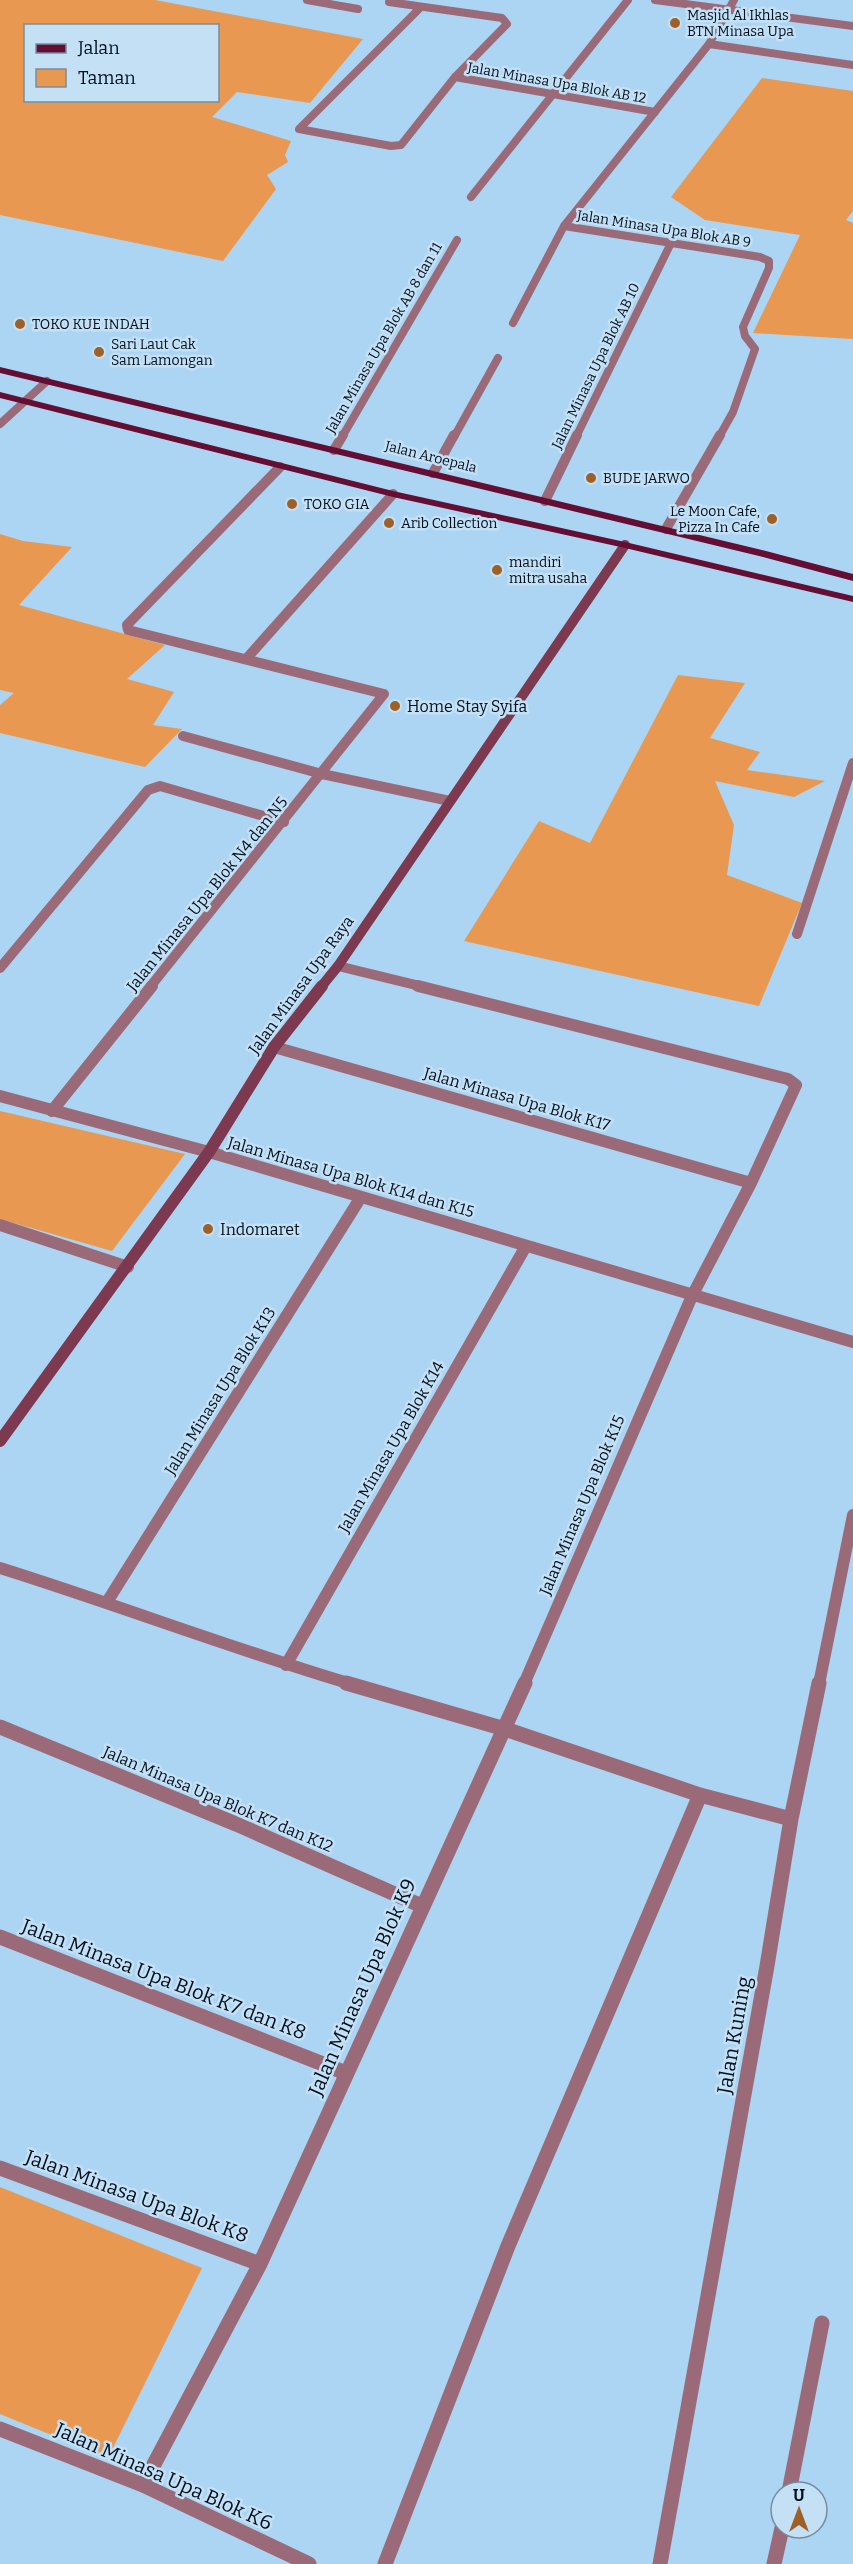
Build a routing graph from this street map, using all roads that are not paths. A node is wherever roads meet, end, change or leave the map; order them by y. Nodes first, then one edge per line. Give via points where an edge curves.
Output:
1 (307, 0) edge
2 (628, 0) edge
3 (655, 0) edge
4 (734, 0) edge
5 (388, 2) dead end
6 (421, 6) junction
7 (358, 9) dead end
8 (727, 10) junction
9 (853, 26) edge
10 (709, 44) junction
11 (853, 65) edge
12 (455, 77) junction
13 (553, 94) junction
14 (655, 112) junction
15 (471, 197) dead end
16 (564, 226) junction
17 (457, 240) dead end
18 (670, 243) junction
19 (513, 323) dead end
20 (498, 358) dead end
21 (0, 370) edge
22 (47, 381) junction
23 (0, 395) edge
24 (24, 401) junction
25 (0, 424) edge
26 (334, 450) junction
27 (280, 467) junction
28 (434, 473) junction
29 (393, 494) junction
30 (545, 501) junction
31 (666, 530) junction
32 (625, 545) junction
33 (853, 578) edge
34 (853, 599) edge
35 (247, 658) junction
36 (183, 736) dead end
37 (853, 763) edge
38 (322, 774) junction
39 (450, 801) junction
40 (284, 822) junction
41 (797, 934) dead end
42 (338, 966) junction
43 (0, 968) edge
44 (274, 1047) junction
45 (0, 1096) edge
46 (52, 1112) junction
47 (209, 1152) junction
48 (751, 1183) junction
49 (361, 1197) junction
50 (0, 1225) edge
51 (526, 1246) junction
52 (128, 1267) junction
53 (692, 1296) junction
54 (853, 1342) edge
55 (0, 1441) edge
56 (853, 1515) edge
57 (0, 1568) edge
58 (107, 1602) junction
59 (286, 1665) junction
60 (0, 1727) edge
61 (505, 1729) junction
62 (700, 1795) junction
63 (791, 1819) junction
64 (422, 1906) junction
65 (0, 1937) edge
66 (346, 2073) junction
67 (0, 2168) edge
68 (260, 2264) junction
69 (822, 2323) dead end
70 (0, 2429) edge
71 (791, 2480) edge
72 (143, 2485) junction
73 (779, 2540) edge
74 (309, 2564) edge
75 (385, 2564) edge
76 (660, 2564) edge
77 (774, 2564) edge

1 - 7 street
2 - 13 street
3 - 8 street
4 - 8 street
5 - 6 street
6 - 12 street via 506,21
6 - 12 street via 298,128 401,145
8 - 9 street
8 - 10 street
10 - 11 street
10 - 14 street
12 - 13 street, Jalan Minasa Upa Blok AB 12
13 - 14 street, Jalan Minasa Upa Blok AB 12
13 - 15 street
14 - 16 street
16 - 18 street, Jalan Minasa Upa Blok AB 9
16 - 19 street
17 - 26 street, Jalan Minasa Upa Blok AB 8 dan 11
18 - 30 street, Jalan Minasa Upa Blok AB 10
18 - 31 street, Jalan Minasa Upa Blok AB 9 via 760,257 769,261 769,268 743,327 755,349 733,412
20 - 28 street
21 - 22 main road, Jalan Aroepala
22 - 24 street
22 - 26 main road, Jalan Aroepala
23 - 24 main road
24 - 25 street
24 - 27 main road
26 - 28 main road, Jalan Aroepala
27 - 29 main road
27 - 35 street via 127,625 130,632
28 - 30 main road, Jalan Aroepala
29 - 32 main road
29 - 35 street
30 - 31 main road, Jalan Aroepala
31 - 33 main road, Jalan Aroepala
32 - 34 main road
32 - 39 street, Jalan Minasa Upa Raya
35 - 38 street, Jalan Minasa Upa Blok N4 dan N5 via 384,694
36 - 38 street
37 - 41 street
38 - 39 street
38 - 40 street, Jalan Minasa Upa Blok N4 dan N5
39 - 42 street, Jalan Minasa Upa Raya
40 - 43 street via 160,786 148,789
40 - 46 street, Jalan Minasa Upa Blok N4 dan N5
42 - 44 street, Jalan Minasa Upa Raya
42 - 48 street, Jalan Minasa Upa Blok K15 via 794,1081 796,1088
44 - 47 street, Jalan Minasa Upa Raya
44 - 48 street, Jalan Minasa Upa Blok K17
45 - 46 street, Jalan Minasa Upa Blok K14 dan K15
46 - 47 street, Jalan Minasa Upa Blok K14 dan K15
47 - 49 street, Jalan Minasa Upa Blok K14 dan K15
47 - 52 street, Jalan Minasa Upa Raya
48 - 53 street, Jalan Minasa Upa Blok K15
49 - 51 street, Jalan Minasa Upa Blok K14 dan K15
49 - 58 street, Jalan Minasa Upa Blok K13
50 - 52 street
51 - 53 street, Jalan Minasa Upa Blok K14 dan K15
51 - 59 street, Jalan Minasa Upa Blok K14
52 - 55 street, Jalan Minasa Upa Raya
53 - 54 street, Jalan Minasa Upa Blok K14 dan K15
53 - 61 street, Jalan Minasa Upa Blok K15
56 - 63 street, Jalan Kuning
57 - 58 street
58 - 59 street
59 - 61 street
60 - 64 street, Jalan Minasa Upa Blok K7 dan K12
61 - 62 street
61 - 64 street, Jalan Minasa Upa Blok K9
62 - 63 street
62 - 75 street via 508,2246
63 - 76 street, Jalan Kuning
64 - 66 street, Jalan Minasa Upa Blok K9
65 - 66 street, Jalan Minasa Upa Blok K7 dan K8
66 - 68 street, Jalan Minasa Upa Blok K9
67 - 68 street, Jalan Minasa Upa Blok K8
68 - 72 street, Jalan Minasa Upa Blok K9
69 - 71 street
70 - 72 street, Jalan Minasa Upa Blok K6
72 - 74 street, Jalan Minasa Upa Blok K6
73 - 77 street

